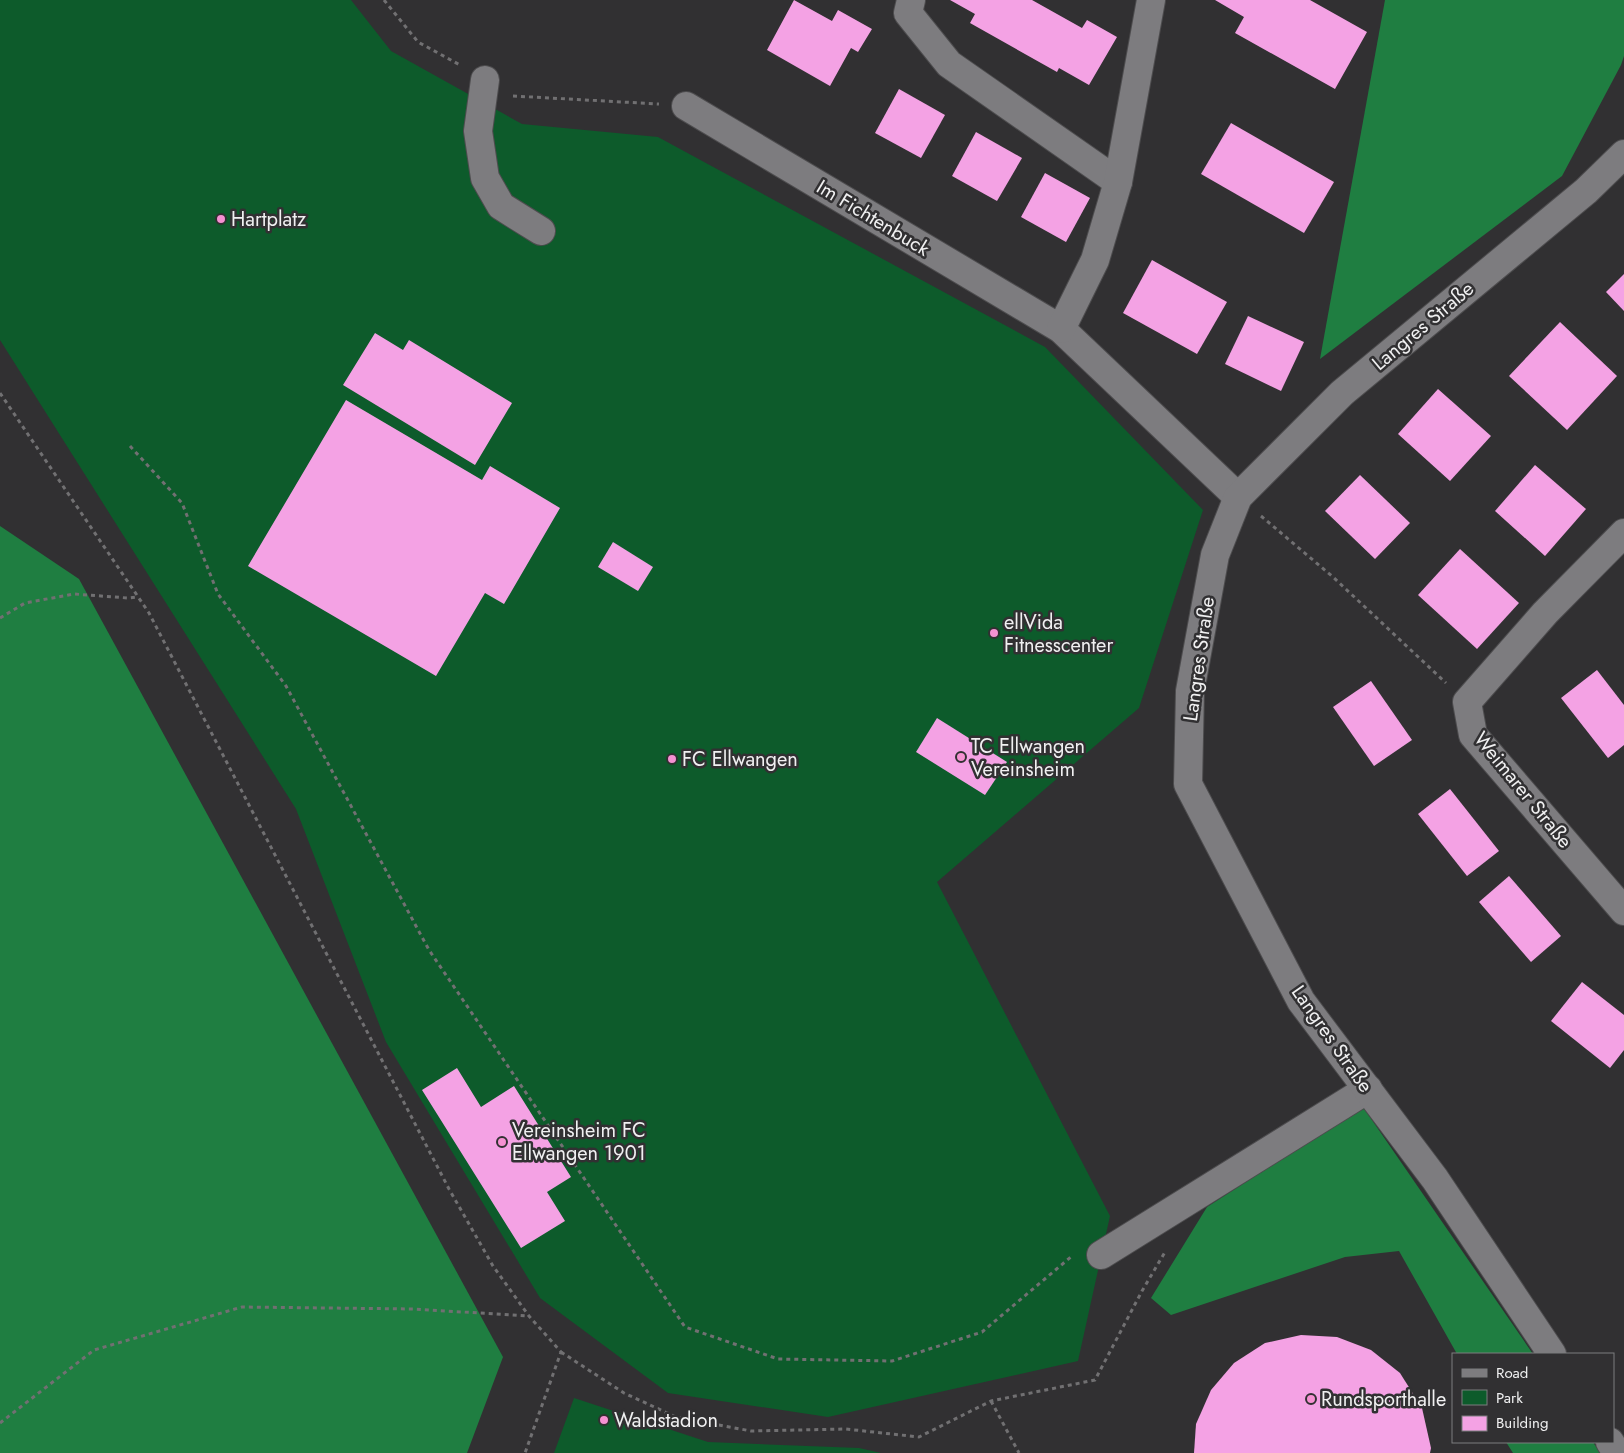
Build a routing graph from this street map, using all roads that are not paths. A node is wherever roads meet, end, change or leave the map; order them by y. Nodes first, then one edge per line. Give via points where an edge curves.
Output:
1 (911, 0) edge
2 (1151, 0) edge
3 (485, 80) road end
4 (686, 106) road end
5 (1624, 154) edge
6 (1118, 182) junction
7 (541, 231) dead end
8 (1061, 330) junction
9 (1238, 496) junction
10 (1624, 533) edge
11 (1624, 911) edge
12 (1368, 1090) junction
13 (1101, 1255) road end
14 (1551, 1353) edge

1 - 6 street via 908,13 950,64
2 - 6 street
3 - 7 street via 478,132 484,178 501,206
4 - 8 street, Im Fichtenbuck
5 - 9 street, Langres Straße via 1586,191 1342,393
6 - 8 street via 1095,260
8 - 9 street, Im Fichtenbuck
9 - 12 street, Langres Straße via 1215,554 1190,691 1188,784 1301,1001
10 - 11 street, Weimarer Straße via 1545,613 1467,702 1473,735
12 - 13 street
12 - 14 street, Langres Straße via 1435,1179

